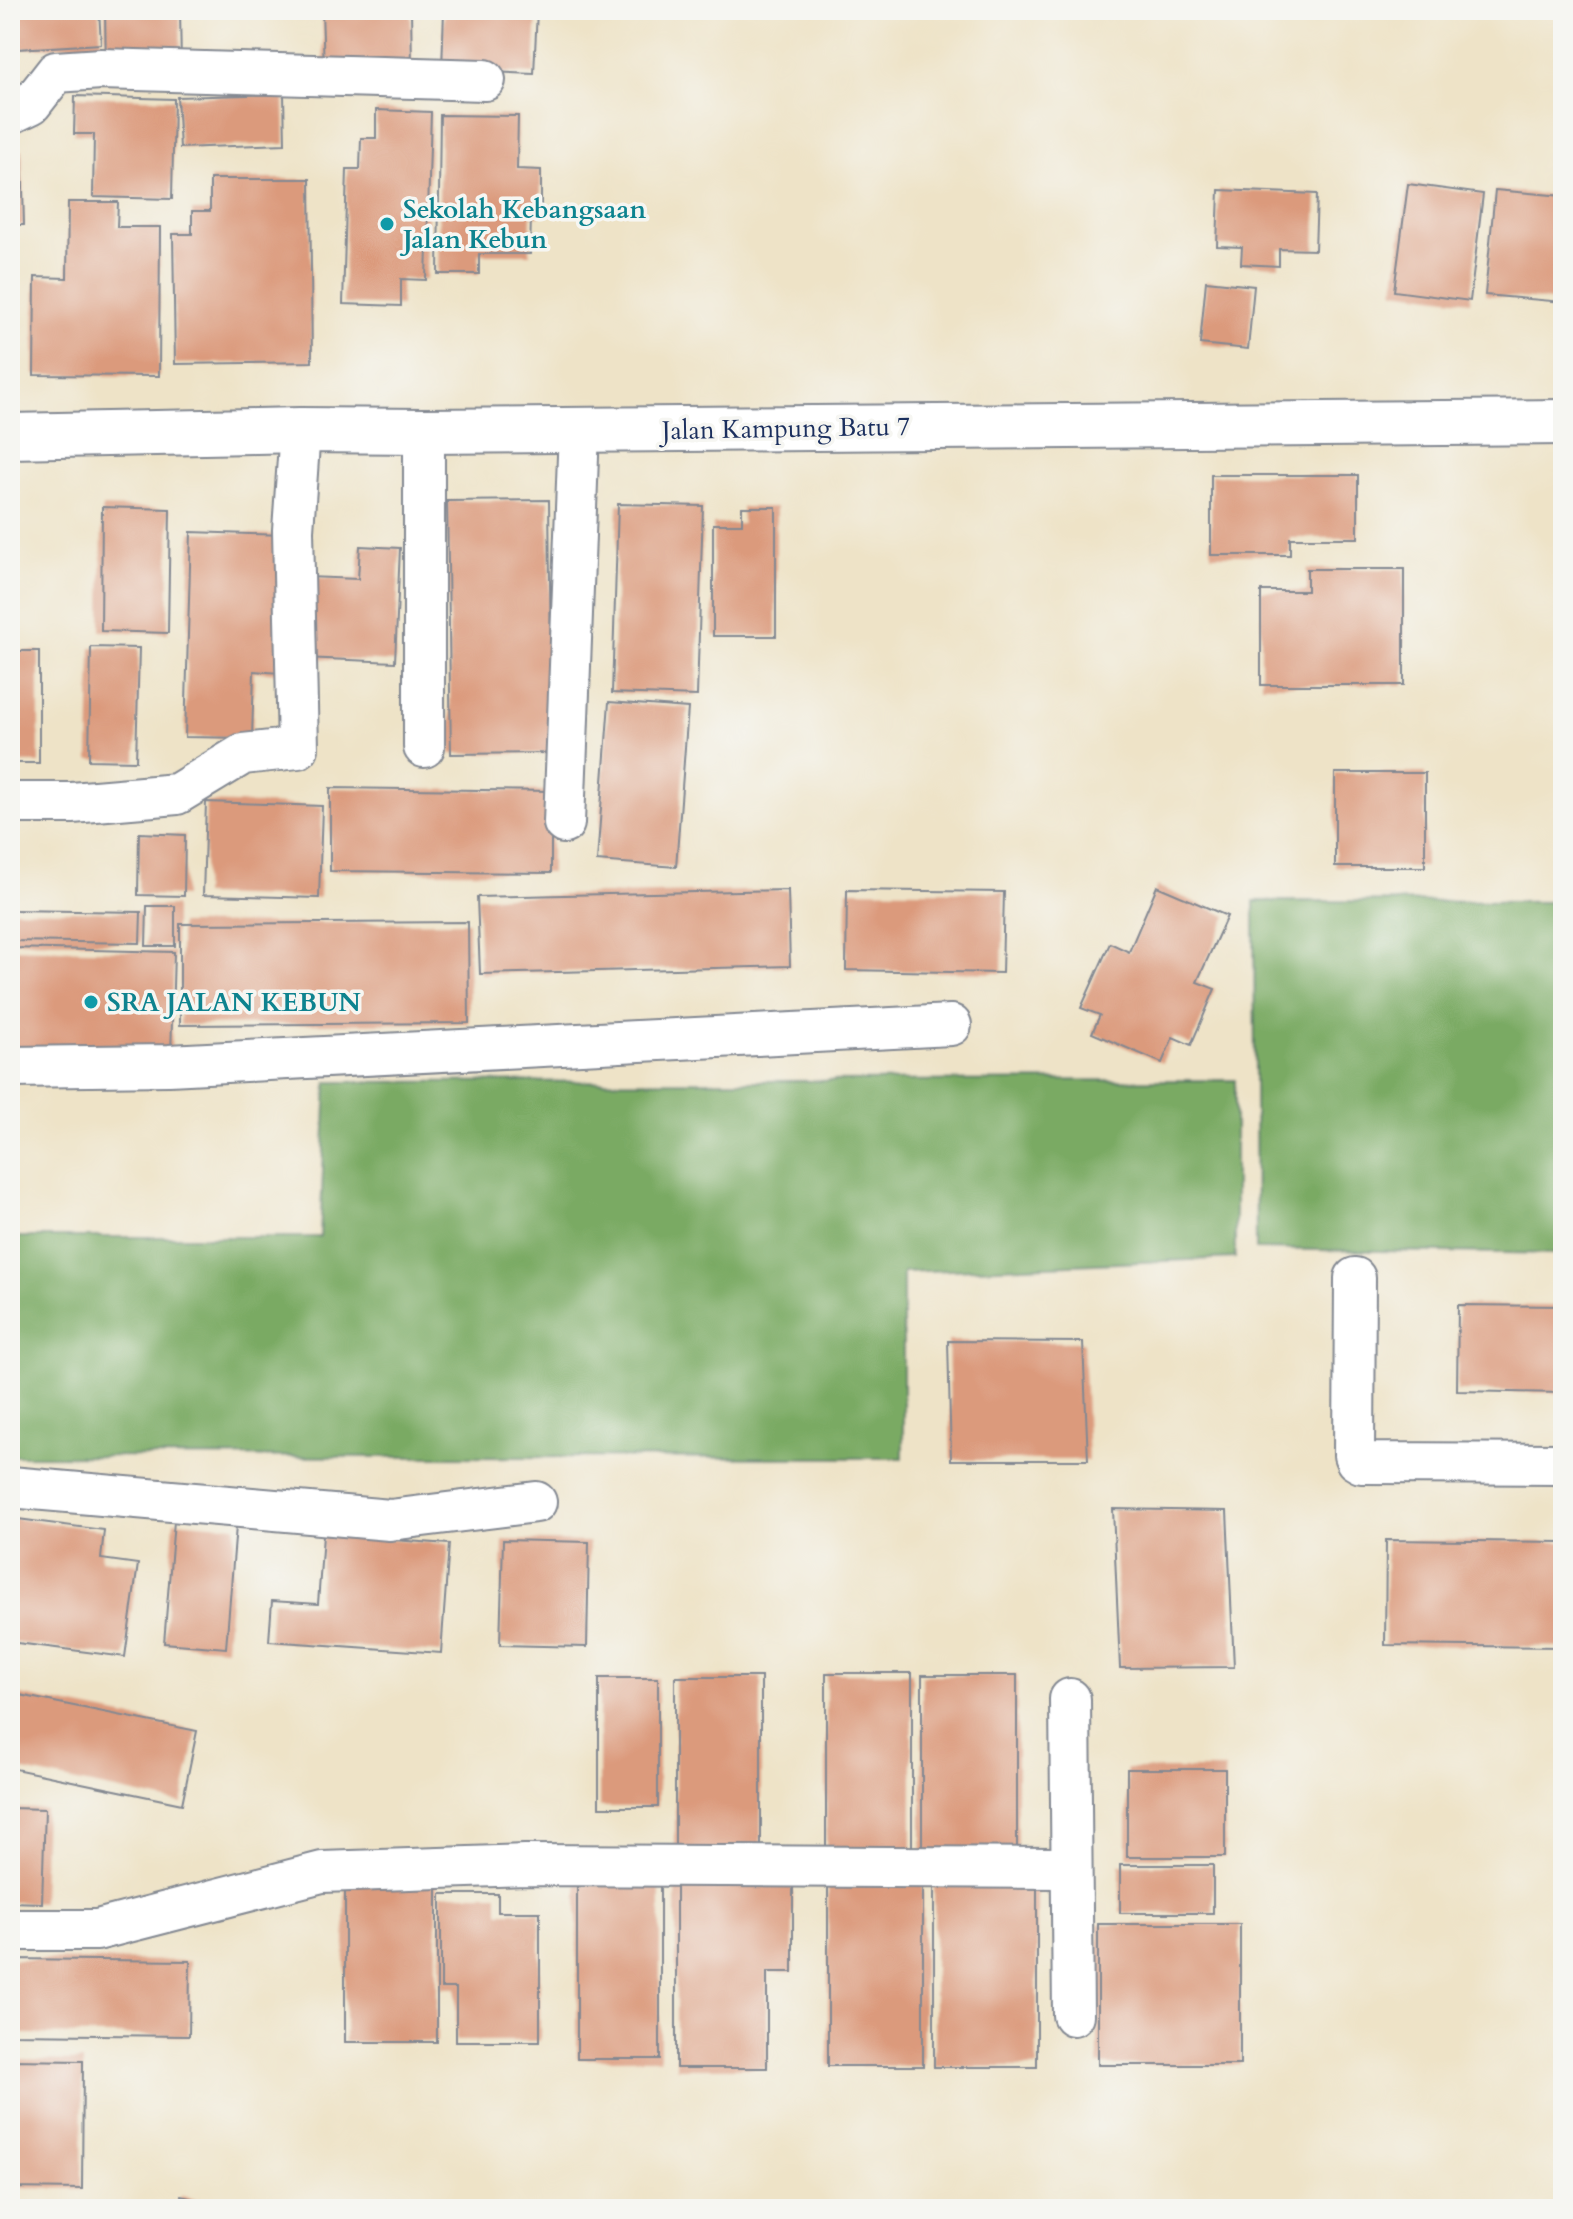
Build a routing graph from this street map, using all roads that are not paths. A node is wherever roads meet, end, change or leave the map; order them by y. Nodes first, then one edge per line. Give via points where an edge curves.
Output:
1 (485, 80) dead end
2 (10, 114) edge
3 (1563, 422) edge
4 (300, 430) junction
5 (579, 430) junction
6 (424, 431) junction
7 (10, 436) edge
8 (424, 747) dead end
9 (10, 803) edge
10 (564, 823) dead end
11 (951, 1025) dead end
12 (10, 1067) edge
13 (1355, 1278) dead end
14 (1563, 1464) edge
15 (10, 1487) edge
16 (536, 1502) dead end
17 (1070, 1699) dead end
18 (1070, 1868) junction
19 (10, 1930) edge
20 (1073, 2015) dead end

1 - 2 street via 56,72 31,104
3 - 5 street, Jalan Kampung Batu 7
4 - 6 street, Jalan Kampung Batu 7
4 - 7 street, Jalan Kampung Batu 7
4 - 9 street via 293,530 298,748 243,754 177,794
5 - 6 street, Jalan Kampung Batu 7
5 - 10 street
6 - 8 street
11 - 12 street via 169,1065
13 - 14 street via 1356,1460
15 - 16 street via 390,1520
17 - 18 street
18 - 19 street via 525,1865 322,1872 97,1930
18 - 20 street

